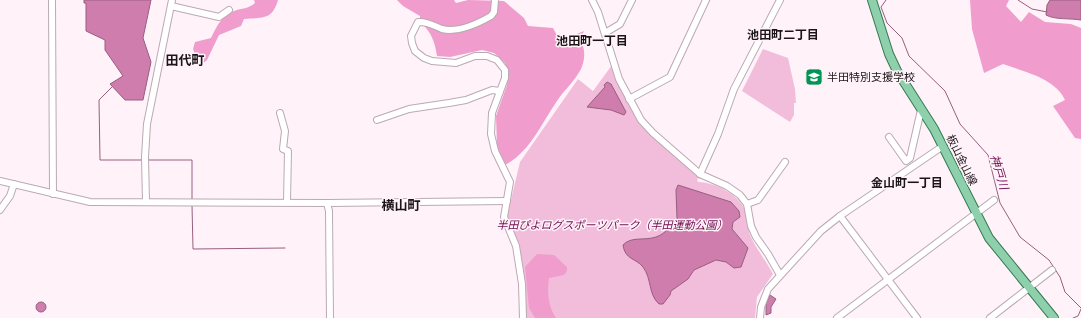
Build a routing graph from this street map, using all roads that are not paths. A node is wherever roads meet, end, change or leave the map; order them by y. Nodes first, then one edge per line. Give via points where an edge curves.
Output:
1 (52, 0) edge
2 (495, 0) edge
3 (592, 0) edge
4 (632, 0) edge
5 (706, 0) edge
6 (780, 0) edge
7 (872, 0) edge
8 (172, 3) edge
9 (229, 10) dead end
10 (605, 33) junction
11 (500, 91) junction
12 (629, 99) junction
13 (921, 110) junction
14 (280, 113) dead end
15 (376, 120) dead end
16 (889, 137) dead end
17 (943, 146) junction
18 (785, 162) dead end
19 (703, 176) junction
20 (0, 181) edge
21 (14, 184) junction
22 (53, 194) junction
23 (994, 200) dead end
24 (507, 201) junction
25 (146, 202) junction
26 (287, 202) junction
27 (327, 203) junction
28 (747, 204) junction
29 (0, 210) edge
30 (975, 214) junction
31 (840, 216) junction
32 (1052, 270) dead end
33 (780, 275) junction
34 (888, 279) junction
35 (1028, 288) junction
36 (330, 318) edge
37 (523, 318) edge
38 (760, 318) edge
39 (837, 318) edge
40 (917, 318) edge
41 (990, 318) edge
42 (1054, 318) edge

1 - 22 street
2 - 11 street via 491,16 462,28 447,30 418,22 411,36 419,55 432,61 458,63 480,55 494,58 501,63 506,73
3 - 10 street
4 - 10 street via 620,24
5 - 12 street via 670,77
6 - 19 street via 734,89
7 - 13 main road, 板山金山線 via 889,54
8 - 9 street via 219,17
8 - 25 street via 147,124
10 - 12 street via 619,79
11 - 15 street via 492,90 449,104 409,109
11 - 24 street via 492,113 491,130 494,147 510,182
12 - 19 street via 652,133
13 - 16 street via 910,158 906,161
13 - 17 main road, 板山金山線
14 - 26 street via 285,130 282,146 288,151
17 - 30 main road, 板山金山線
17 - 31 street
18 - 28 street via 758,200
19 - 28 street via 735,190
20 - 21 street
21 - 22 street
21 - 29 street via 10,196
22 - 25 street via 90,202
23 - 30 street
24 - 27 street
24 - 37 street via 504,217 516,246
25 - 26 street
26 - 27 street
27 - 36 street
28 - 33 street via 753,231
30 - 34 street
30 - 35 main road, 板山金山線 via 996,249
31 - 33 street via 821,231
31 - 34 street
32 - 35 street
33 - 38 street via 765,295
34 - 39 street
34 - 40 street
35 - 41 street
35 - 42 main road, 板山金山線

